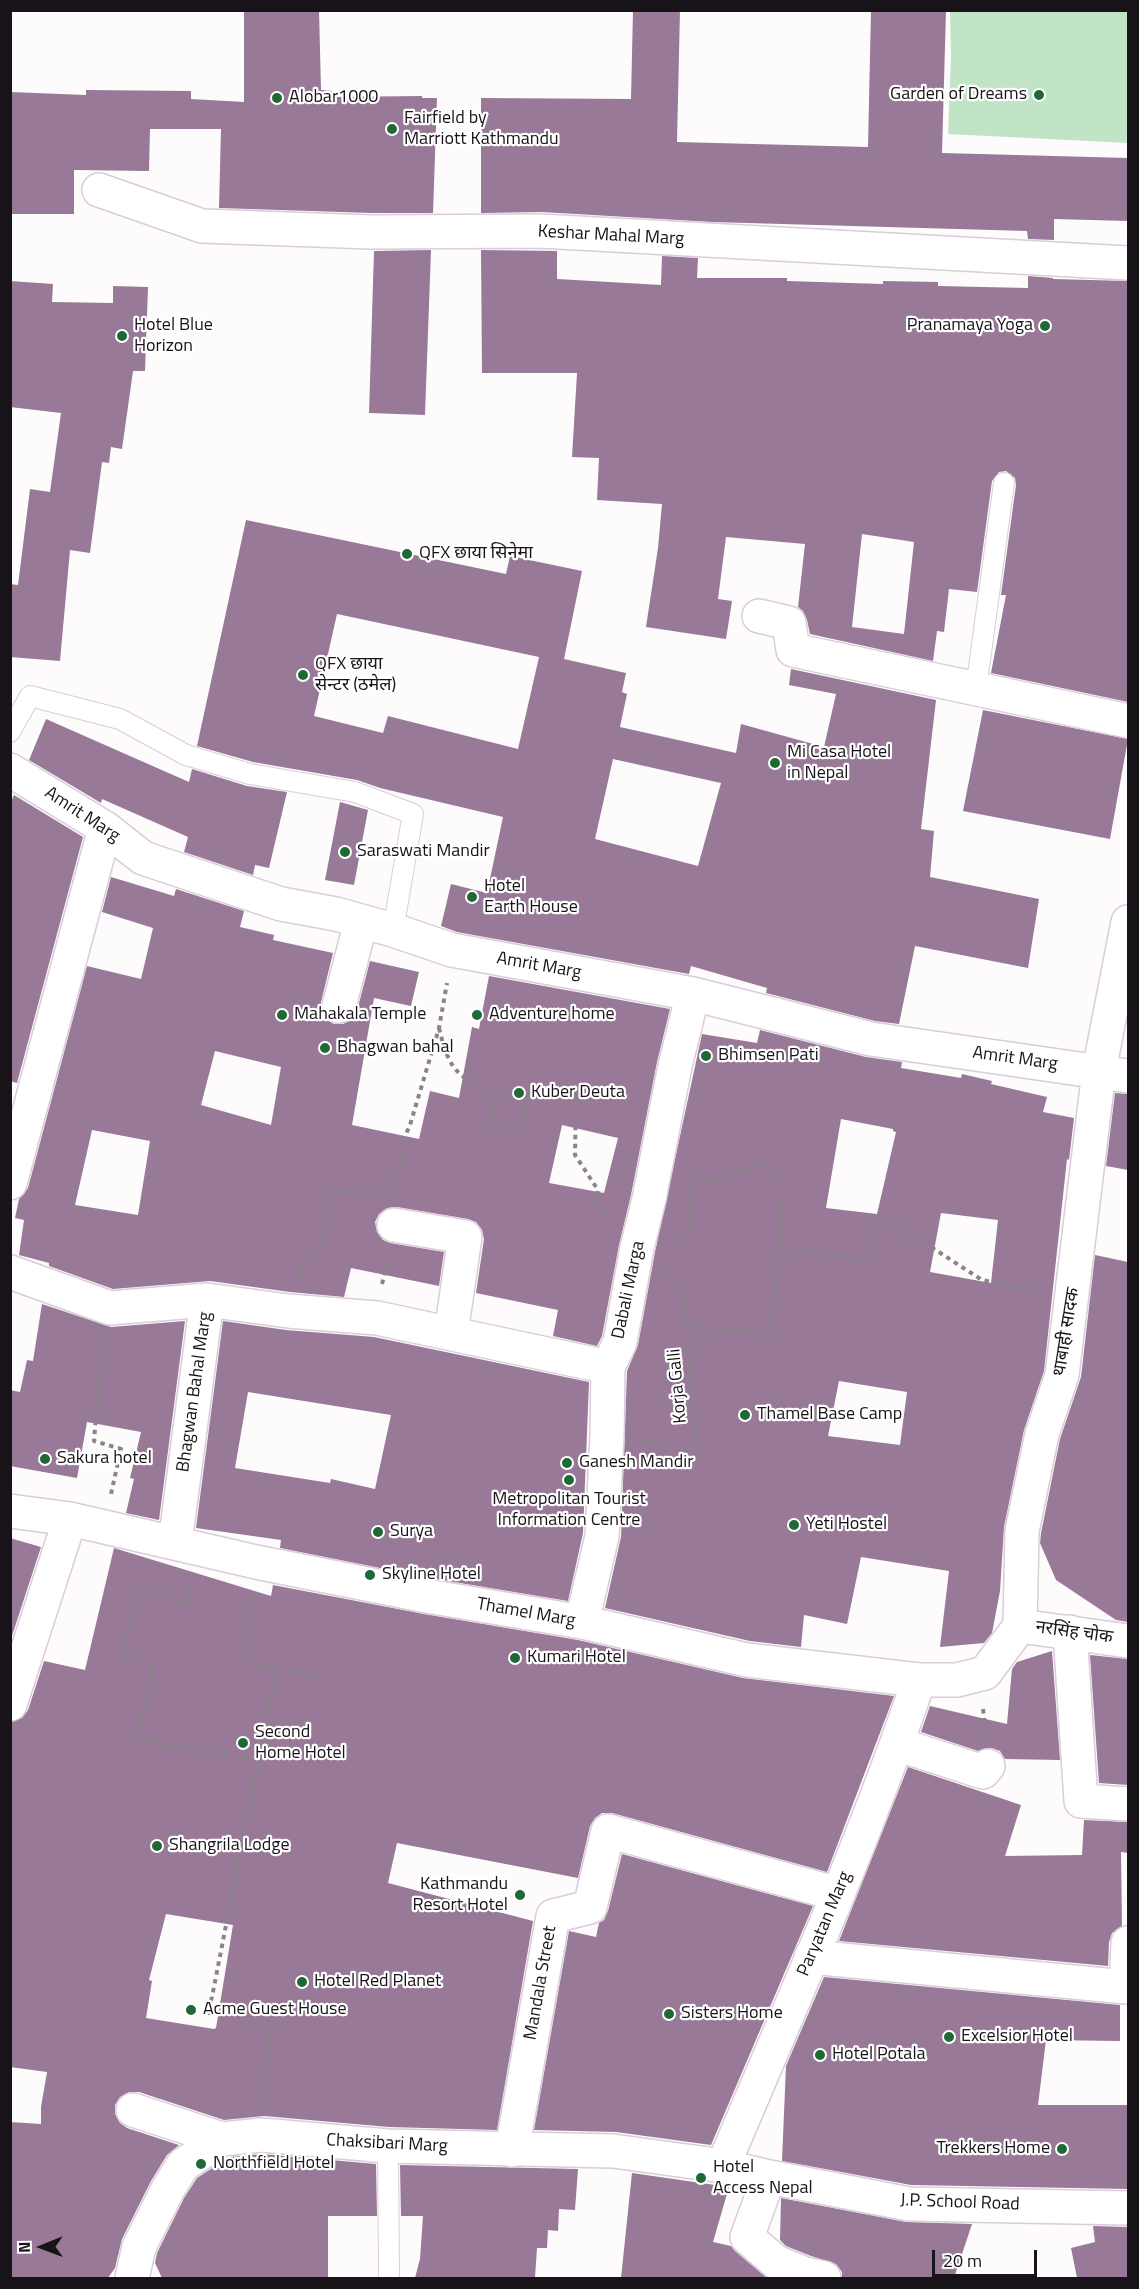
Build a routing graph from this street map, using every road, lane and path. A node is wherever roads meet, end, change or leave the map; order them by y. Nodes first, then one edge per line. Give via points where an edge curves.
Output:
1 (99, 190) dead end
2 (1128, 263) edge
3 (1004, 483) dead end
4 (759, 616) dead end
5 (976, 689) junction
6 (1128, 720) edge
7 (10, 732) edge
8 (10, 770) edge
9 (105, 828) junction
10 (361, 922) junction
11 (1128, 922) edge
12 (393, 930) junction
13 (453, 950) junction
14 (693, 994) junction
15 (339, 1006) dead end
16 (439, 1028) junction
17 (1114, 1074) edge
18 (10, 1183) edge
19 (387, 1190) junction
20 (662, 1196) junction
21 (394, 1225) junction
22 (779, 1246) junction
23 (674, 1250) dead end
24 (671, 1269) dead end
25 (10, 1272) edge
26 (1074, 1293) junction
27 (207, 1300) junction
28 (104, 1306) junction
29 (288, 1311) junction
30 (377, 1318) junction
31 (687, 1326) junction
32 (450, 1333) junction
33 (608, 1367) junction
34 (607, 1437) junction
35 (10, 1511) edge
36 (70, 1519) junction
37 (104, 1527) junction
38 (188, 1546) junction
39 (256, 1562) junction
40 (582, 1622) junction
41 (1020, 1626) junction
42 (1070, 1632) junction
43 (1128, 1641) edge
44 (276, 1669) junction
45 (318, 1676) dead end
46 (919, 1680) junction
47 (957, 1680) junction
48 (10, 1704) edge
49 (897, 1744) junction
50 (258, 1760) junction
51 (988, 1766) joint
52 (1128, 1804) edge
53 (838, 1894) junction
54 (1128, 1943) edge
55 (811, 1956) junction
56 (133, 2110) dead end
57 (261, 2135) junction
58 (222, 2139) junction
59 (388, 2146) junction
60 (512, 2150) junction
61 (723, 2166) junction
62 (769, 2177) junction
63 (1128, 2208) edge
64 (132, 2278) edge
65 (389, 2278) edge
66 (824, 2278) edge

1 - 2 street, Keshar Mahal Marg via 202,226 370,232 541,231
3 - 5 lane
4 - 5 street via 789,623 793,650
5 - 6 street
7 - 12 lane via 30,696 120,719 186,755 250,774 356,792 413,814
8 - 9 street, Amrit Marg
9 - 10 street, Amrit Marg via 143,858 280,904
9 - 18 street
10 - 12 street, Amrit Marg
10 - 15 street
11 - 17 street, थाबाही सादक
12 - 13 street, Amrit Marg
13 - 14 street, Amrit Marg
13 - 16 path
14 - 17 street, Amrit Marg via 871,1039
14 - 20 street, Dabali Marga via 675,1066
16 - 19 path via 402,1143 399,1176
16 - 20 path via 445,1053 460,1077 498,1095 488,1129 523,1123 527,1100 537,1085 576,1094 575,1155 598,1190 595,1210 633,1223
17 - 26 street, थाबाही सादक
19 - 21 path via 394,1193
19 - 29 path via 361,1194 326,1192 322,1242 305,1264
20 - 22 path, Korja Galli via 682,1176 691,1173 696,1179 723,1182 736,1169 769,1166 784,1185
20 - 23 path via 691,1180 690,1225 685,1236 676,1240
20 - 33 street, Dabali Marga via 637,1248 620,1342
21 - 30 path
21 - 32 street via 465,1237
22 - 26 path via 863,1260 875,1214 982,1280 1054,1295
22 - 31 path, Korja Galli via 770,1333
24 - 31 path via 669,1279 683,1295
25 - 28 street, Bhagwan Bahal Marg
26 - 41 street, थाबाही सादक via 1062,1375 1042,1434 1022,1531
27 - 28 street, Bhagwan Bahal Marg
27 - 29 street
27 - 38 street, Bhagwan Bahal Marg
28 - 37 path via 94,1441 121,1449
29 - 30 street
30 - 32 street
31 - 34 path, Korja Galli via 698,1450
32 - 33 street
33 - 34 street, Dabali Marga
34 - 40 street, Dabali Marga via 602,1536
35 - 36 street, Thamel Marg
36 - 37 street, Thamel Marg
36 - 48 street
37 - 38 street, Thamel Marg
38 - 39 street, Thamel Marg
38 - 50 path via 186,1603 140,1592 120,1653 154,1664 137,1739
39 - 40 street, Thamel Marg
39 - 44 path via 244,1649 246,1662
40 - 46 street, Thamel Marg via 747,1660
41 - 42 street, नरसिंह चोक
41 - 47 street, Thamel Marg via 985,1673
42 - 43 street, नरसिंह चोक
42 - 52 street via 1082,1801
44 - 45 path
44 - 50 path
46 - 47 street, Thamel Marg
46 - 49 street, Paryatan Marg
47 - 51 path via 985,1711
49 - 51 street via 983,1772
49 - 53 street, Paryatan Marg
50 - 57 path via 207,2013 272,2017
53 - 55 street, Paryatan Marg
53 - 60 street, Mandala Street via 608,1831 590,1907 553,1916
54 - 55 street via 1126,1987
55 - 61 street, Paryatan Marg
56 - 58 street
57 - 58 street, Chaksibari Marg
57 - 59 street, Chaksibari Marg
58 - 64 street, Chaksibari Marg via 183,2165 139,2247
59 - 60 street, Chaksibari Marg
59 - 65 lane
60 - 61 street, Chaksibari Marg via 613,2151
61 - 62 street, J.P. School Road
62 - 63 street, J.P. School Road via 909,2204
62 - 66 street via 747,2237 776,2262

